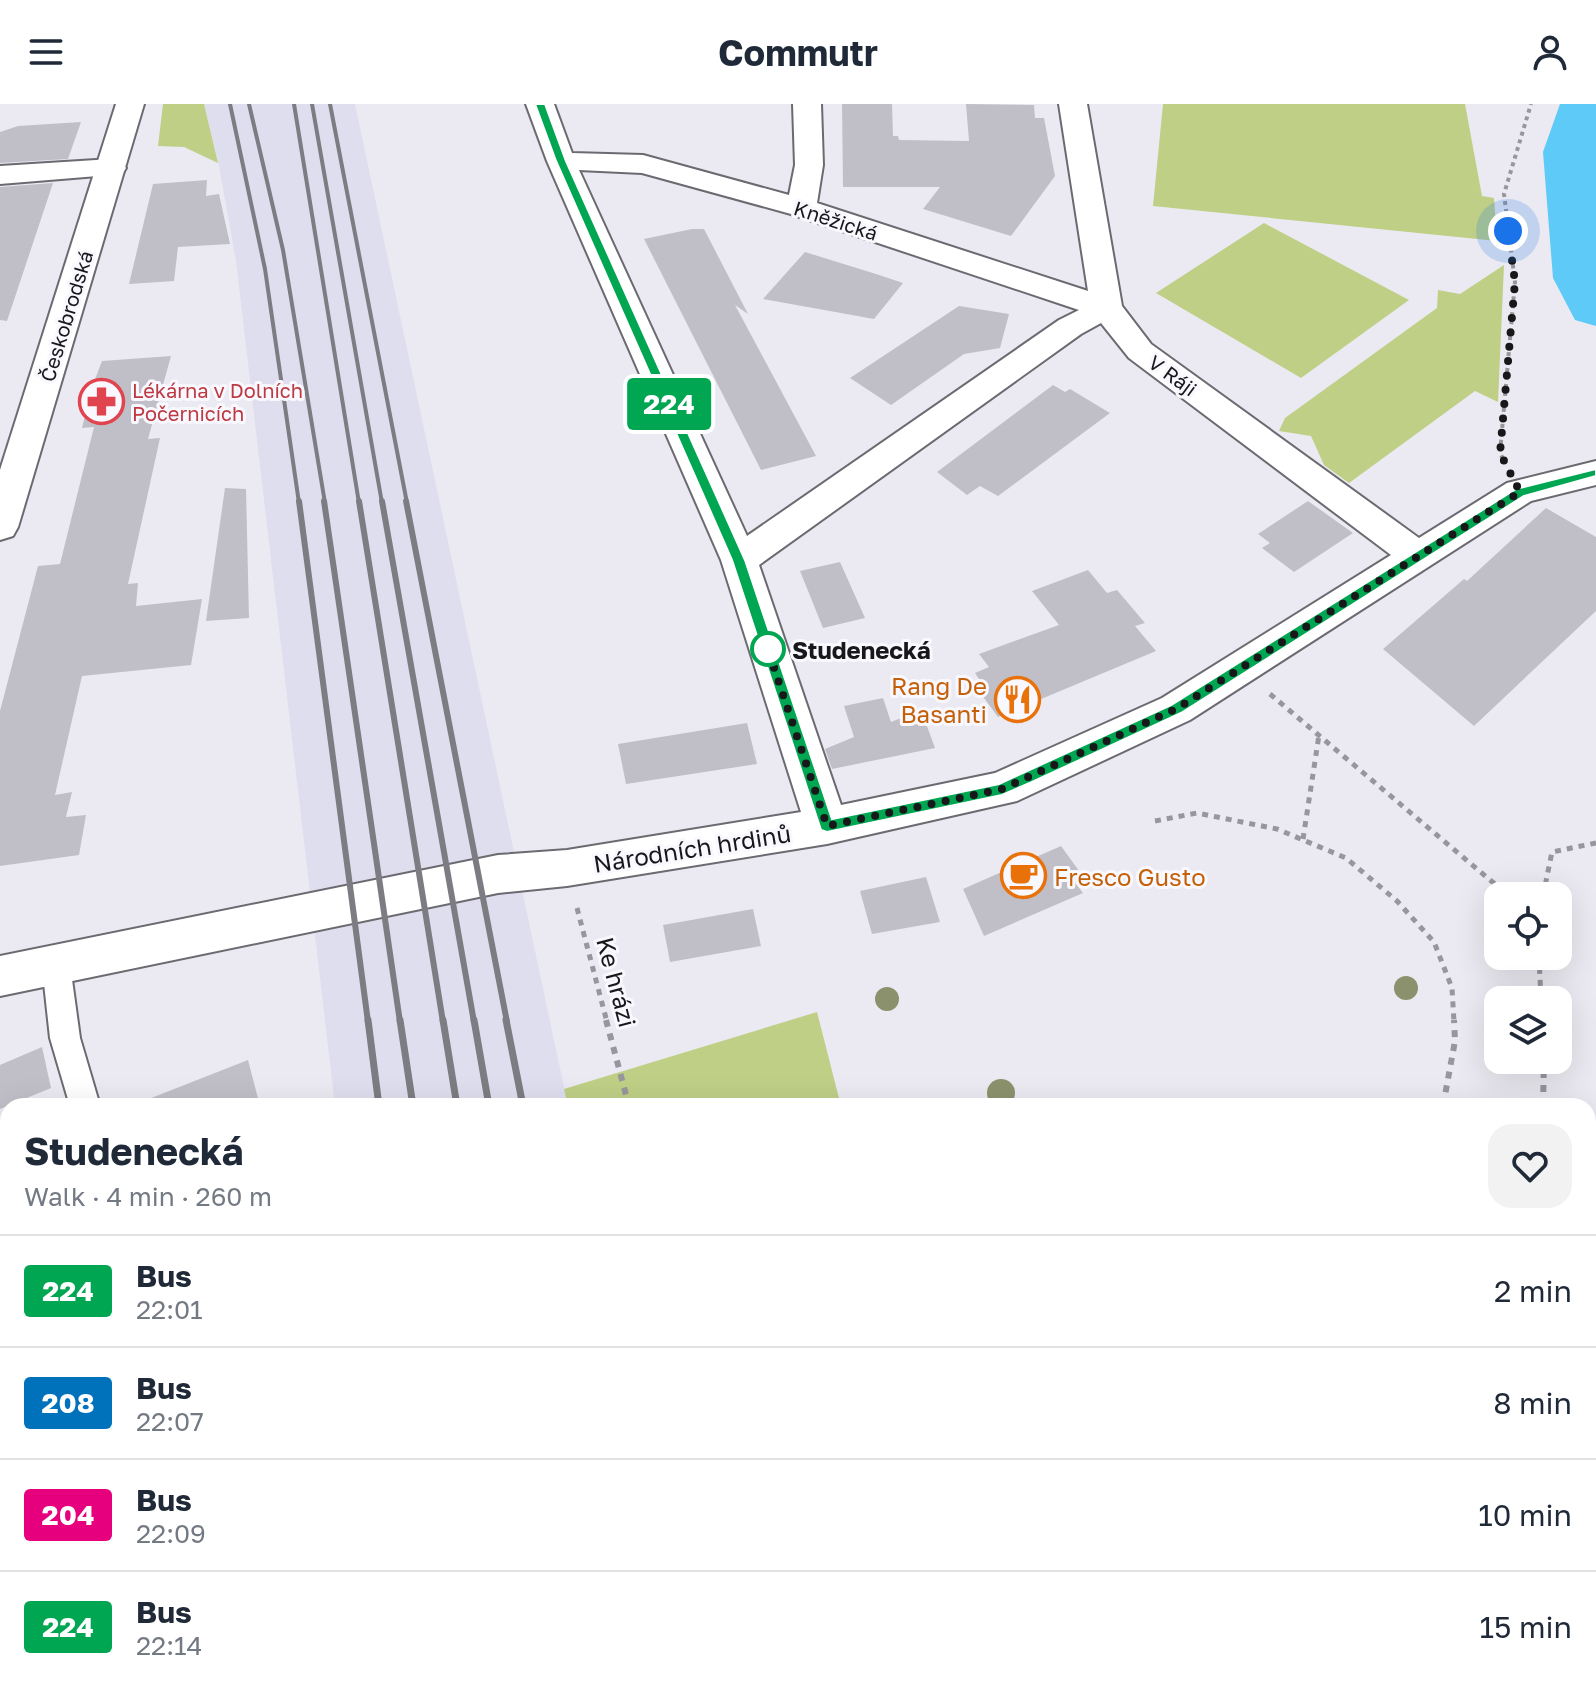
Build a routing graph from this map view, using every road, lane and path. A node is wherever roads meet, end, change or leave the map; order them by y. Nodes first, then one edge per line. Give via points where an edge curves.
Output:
1 (130, 104) edge
2 (540, 104) edge
3 (807, 104) edge
4 (1073, 104) edge
5 (1531, 104) edge
6 (561, 161) junction
7 (112, 168) junction
8 (0, 175) edge
9 (801, 208) junction
10 (1106, 308) junction
11 (11, 460) edge
12 (1596, 473) edge
13 (1520, 492) junction
14 (0, 527) edge
15 (1416, 555) junction
16 (739, 560) junction
17 (1238, 669) junction
18 (1320, 734) junction
19 (1155, 821) dead end
20 (827, 826) junction
21 (1303, 840) junction
22 (1596, 843) edge
23 (567, 868) junction
24 (1493, 882) edge
25 (1546, 882) edge
26 (56, 965) junction
27 (0, 976) edge
28 (1544, 1074) edge
29 (83, 1098) edge
30 (627, 1098) edge
31 (1444, 1098) edge
32 (1543, 1098) edge

1 - 7 street, Českobrodská
2 - 6 street
3 - 9 street via 809,165
4 - 10 street, V Ráji
5 - 13 path via 1504,194 1515,282 1500,453
6 - 9 street, Kněžická via 643,164
6 - 16 street
7 - 8 street
7 - 11 street, Českobrodská
9 - 10 street, Kněžická
10 - 15 street, V Ráji via 1140,351
10 - 16 street via 1070,327
11 - 14 street, Českobrodská
12 - 13 street, Národních hrdinů
13 - 15 street, Národních hrdinů
15 - 17 street, Národních hrdinů
16 - 20 street
17 - 18 path
17 - 20 street, Národních hrdinů via 1176,709 1002,789
18 - 21 path
18 - 24 path
19 - 21 path via 1197,813 1277,829
20 - 23 street, Národních hrdinů
21 - 31 path via 1346,858 1397,901 1434,942 1452,988 1455,1041
22 - 25 path via 1552,852
23 - 26 street, Národních hrdinů via 498,874
23 - 30 path, Ke hrázi
26 - 27 street, Národních hrdinů
26 - 29 lane via 65,1038
28 - 32 path

